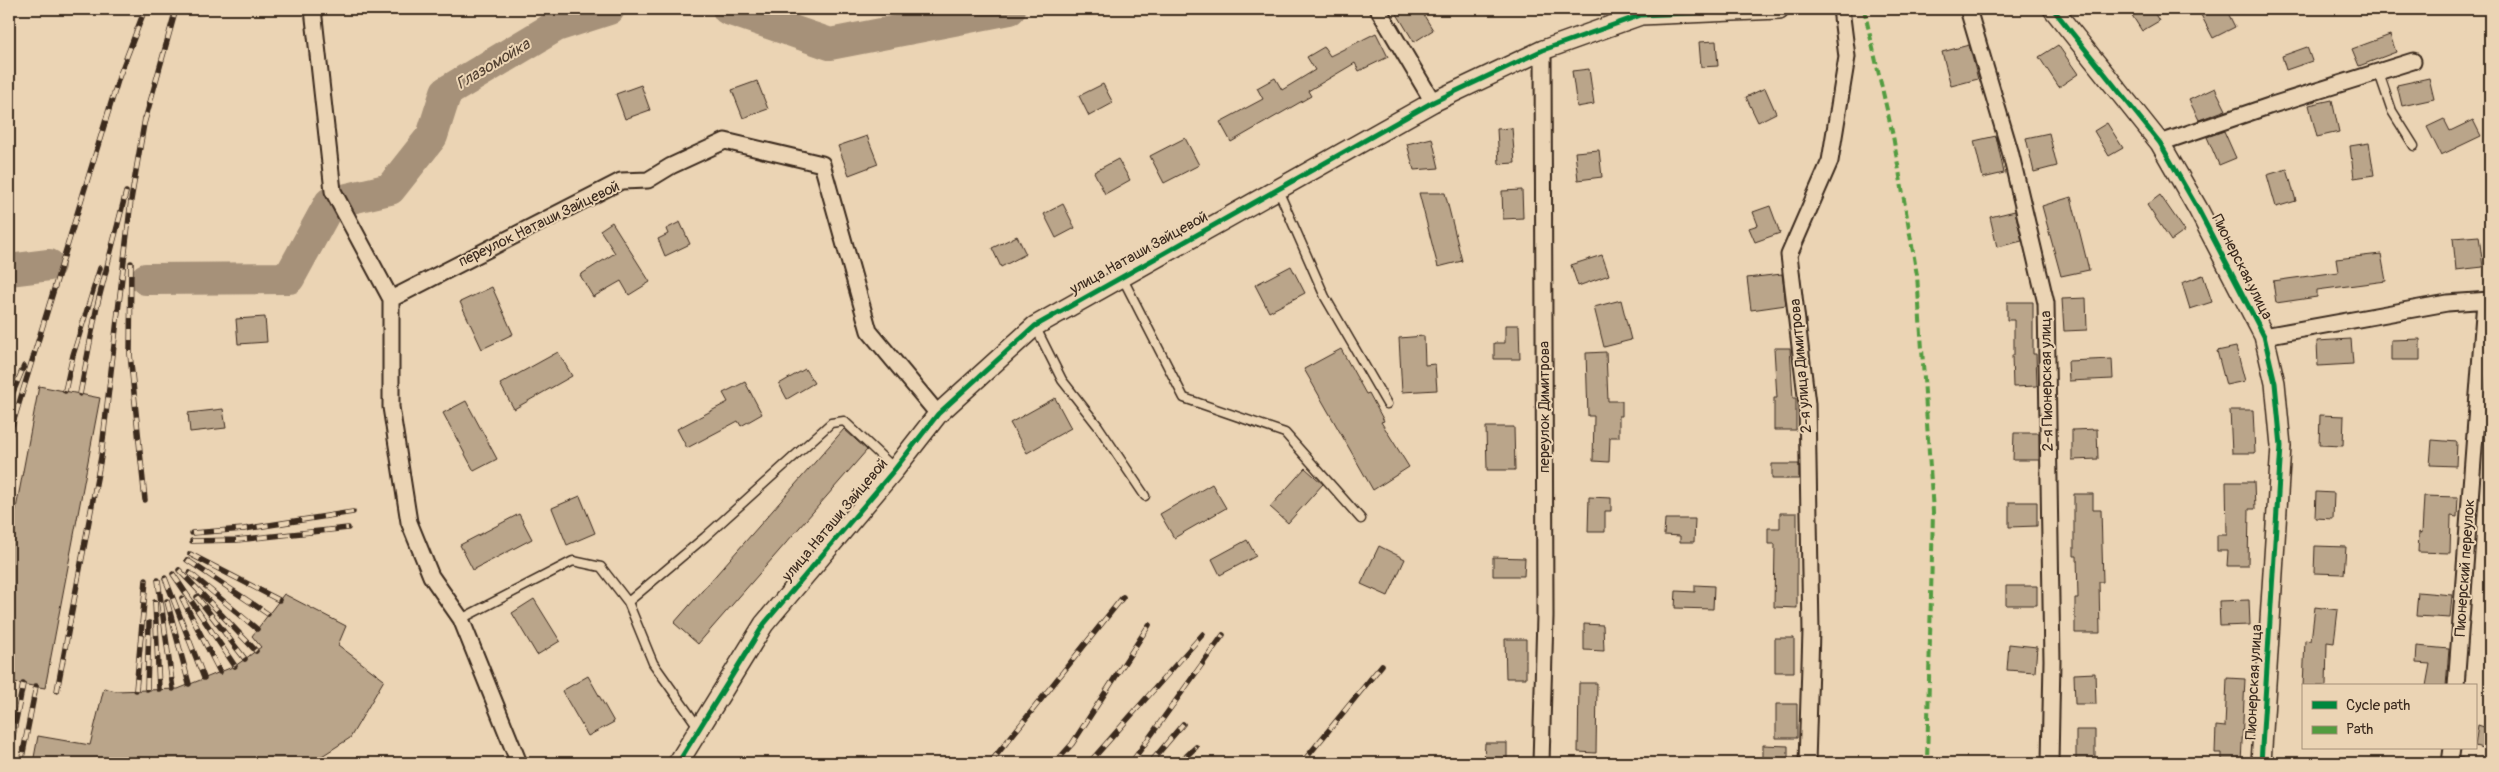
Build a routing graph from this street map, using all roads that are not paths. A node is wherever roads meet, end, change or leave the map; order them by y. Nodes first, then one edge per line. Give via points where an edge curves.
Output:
1 (313, 9) edge
2 (1378, 9) edge
3 (1779, 9) edge
4 (1841, 9) edge
5 (1968, 9) edge
6 (2053, 9) edge
7 (1641, 12) edge
8 (1543, 50) junction
9 (2413, 61) dead end
10 (2379, 73) junction
11 (1433, 102) junction
12 (2160, 143) junction
13 (2414, 146) dead end
14 (1278, 190) junction
15 (1122, 277) junction
16 (391, 299) junction
17 (2488, 300) edge
18 (1035, 326) junction
19 (2264, 336) junction
20 (1387, 404) dead end
21 (938, 414) junction
22 (895, 469) junction
23 (1145, 496) dead end
24 (1361, 519) dead end
25 (628, 602) junction
26 (461, 618) junction
27 (2456, 684) edge
28 (699, 729) junction
29 (519, 763) edge
30 (678, 763) edge
31 (1541, 763) edge
32 (1807, 763) edge
33 (2050, 763) edge
34 (2262, 763) edge

1 - 16 street via 333,191
2 - 11 street
3 - 7 street, улица Наташи Зайцевой
4 - 32 street, 2-я улица Димитрова via 1847,57 1830,161 1789,255 1808,404 1811,631
5 - 33 street, 2-я Пионерская улица via 2010,151 2046,303 2052,660
6 - 12 street, Пионерская улица
7 - 8 street, улица Наташи Зайцевой
8 - 11 street, улица Наташи Зайцевой
8 - 31 street, переулок Димитрова via 1545,616
9 - 10 street
10 - 12 street
10 - 13 lane via 2392,111
11 - 14 street, улица Наташи Зайцевой
12 - 19 street, Пионерская улица
14 - 15 street, улица Наташи Зайцевой
14 - 20 lane via 1325,297
15 - 18 street, улица Наташи Зайцевой
15 - 24 lane via 1184,398 1285,433
16 - 21 street, переулок Наташи Зайцевой via 620,181 648,180 725,142 822,164 869,331
16 - 26 street via 391,407 408,522 431,576
17 - 19 street, Пионерская улица via 2447,303
17 - 27 street, Пионерский переулок
18 - 21 street, улица Наташи Зайцевой
18 - 23 lane via 1062,380 1098,426
19 - 34 street, Пионерская улица via 2275,383 2281,446
21 - 22 street, улица Наташи Зайцевой
22 - 25 lane via 844,421 831,423
22 - 28 street, улица Наташи Зайцевой via 764,624
25 - 26 lane via 600,567 573,561
25 - 28 lane via 653,663
26 - 29 street
28 - 30 street, улица Наташи Зайцевой

